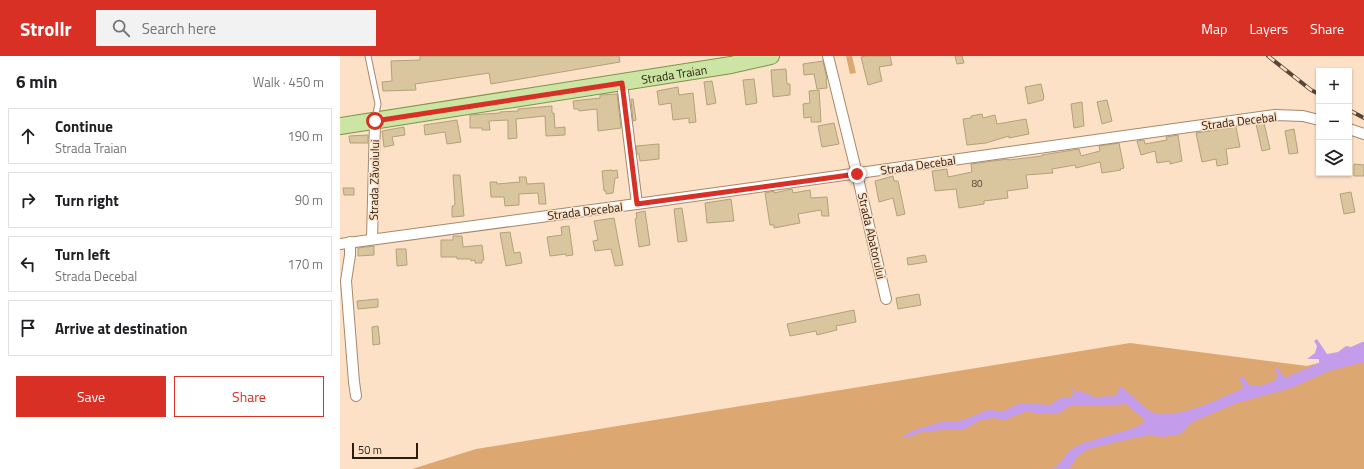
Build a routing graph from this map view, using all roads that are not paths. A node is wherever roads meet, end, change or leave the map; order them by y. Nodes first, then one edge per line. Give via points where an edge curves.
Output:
1 (368, 56) edge
2 (771, 56) edge
3 (828, 56) edge
4 (622, 83) junction
5 (1316, 119) edge
6 (375, 121) junction
7 (340, 126) edge
8 (1352, 130) edge
9 (1364, 134) edge
10 (857, 174) junction
11 (637, 204) junction
12 (372, 239) junction
13 (345, 243) edge
14 (886, 299) dead end
15 (356, 396) dead end

1 - 6 lane via 378,104
2 - 4 main road, Strada Traian via 731,66
3 - 10 street, Strada Abatorului
4 - 6 main road, Strada Traian
4 - 11 street
5 - 10 street, Strada Decebal via 1275,115
6 - 7 main road, Strada Traian
6 - 12 street, Strada Zăvoiului
8 - 9 street
10 - 11 street, Strada Decebal
10 - 14 street, Strada Abatorului
11 - 12 street, Strada Decebal
12 - 13 street, Strada Decebal
13 - 15 street, Strada Decebal via 350,255 346,281

